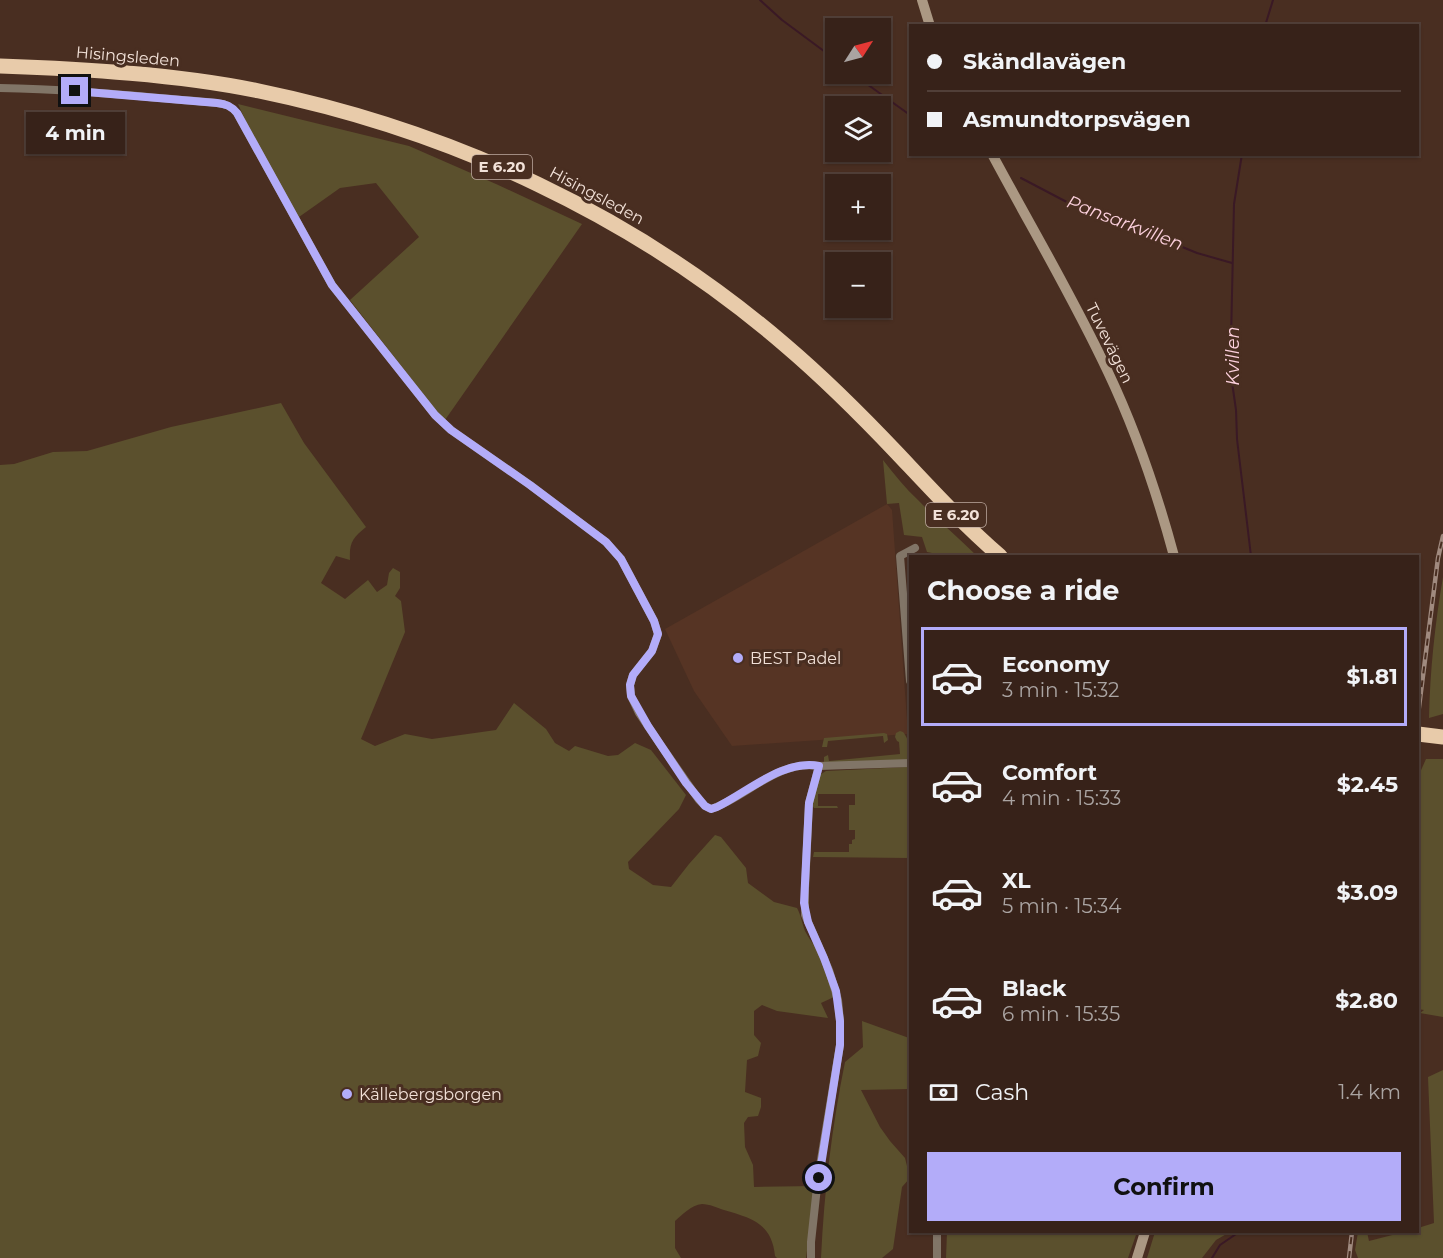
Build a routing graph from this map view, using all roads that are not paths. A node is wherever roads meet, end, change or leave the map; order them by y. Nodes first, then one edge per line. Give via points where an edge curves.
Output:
1 (922, 0) edge
2 (929, 24) edge
3 (0, 66) edge
4 (0, 88) edge
5 (993, 156) edge
6 (915, 548) dead end
7 (999, 555) edge
8 (1174, 555) edge
9 (909, 668) edge
10 (1419, 734) edge
11 (1443, 737) edge
12 (909, 763) edge
13 (819, 766) junction
14 (937, 1233) edge
15 (1146, 1233) edge
16 (811, 1258) edge
17 (936, 1258) edge
18 (1137, 1258) edge

1 - 2 main road
3 - 7 highway, Hisingsleden / E 6.20 via 139,74 257,90 395,127 528,179 633,235 751,317 847,401 959,519
4 - 13 street via 145,96 232,107 332,285 435,415 606,542 621,559 658,634 652,651 633,675 631,696 699,800 711,809 787,769
5 - 8 main road, Tuvevägen via 1108,373 1146,464
6 - 9 street via 900,556
10 - 11 highway
12 - 13 street
13 - 16 street via 809,803 804,903 836,991 840,1045
14 - 17 street
15 - 18 main road

